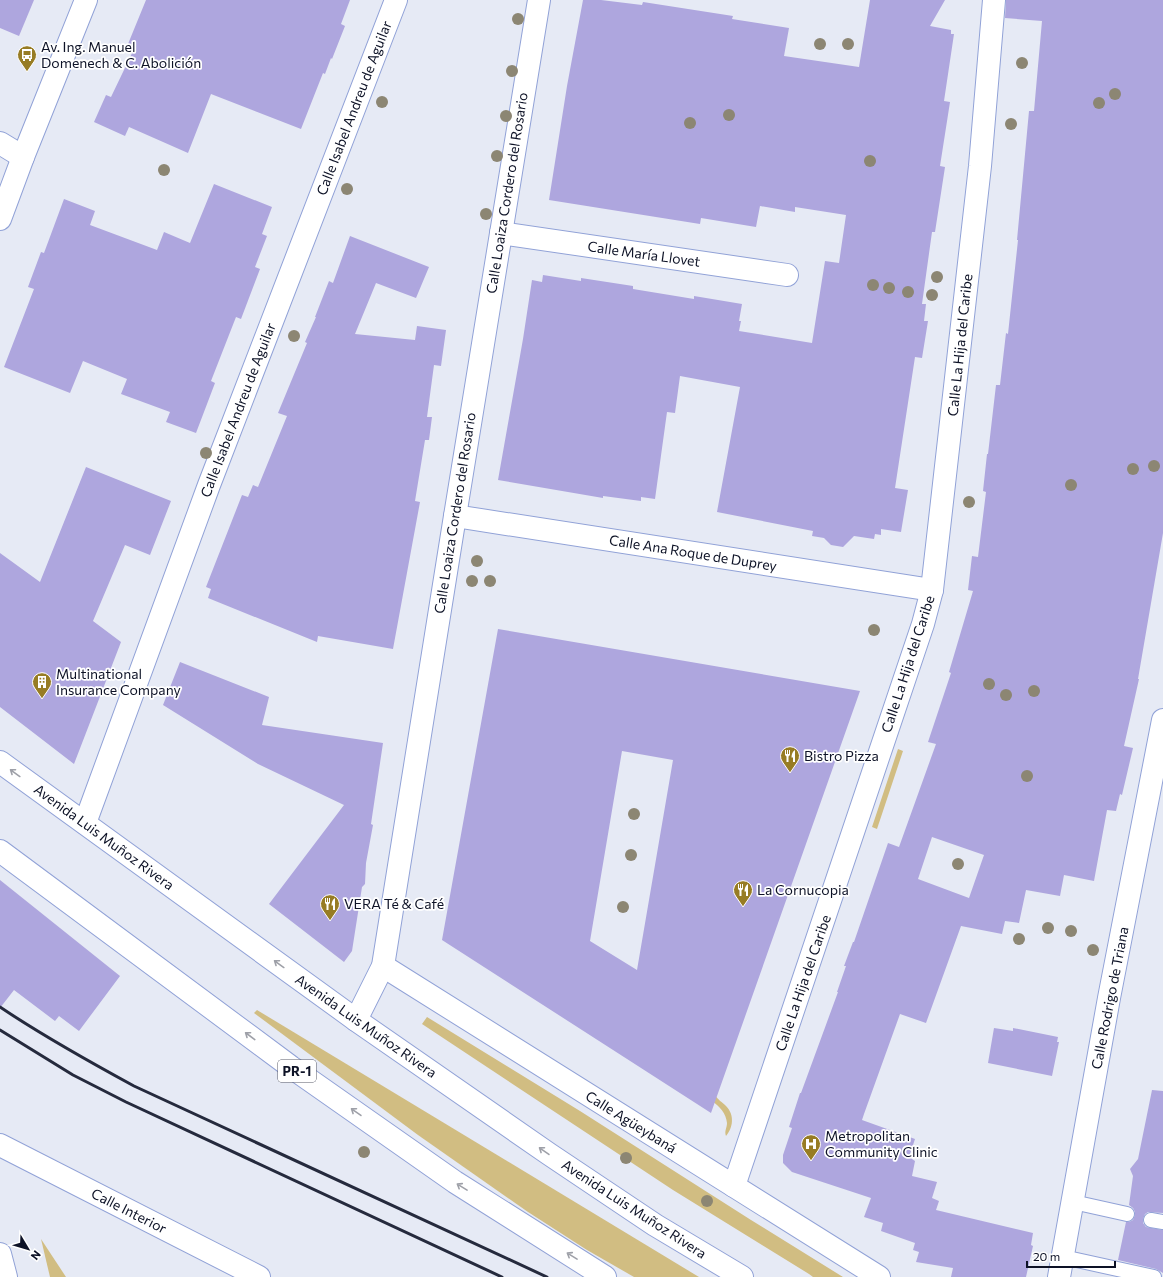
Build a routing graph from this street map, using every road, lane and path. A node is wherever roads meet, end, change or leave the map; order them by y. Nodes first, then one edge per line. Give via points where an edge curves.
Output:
1 (86, 0) edge
2 (396, 0) edge
3 (539, 0) edge
4 (994, 0) edge
5 (0, 143) edge
6 (24, 157) junction
7 (0, 219) edge
8 (501, 233) junction
9 (787, 275) dead end
10 (455, 516) junction
11 (932, 590) junction
12 (1163, 720) edge
13 (0, 762) edge
14 (85, 823) junction
15 (0, 850) edge
16 (383, 966) junction
17 (356, 1020) junction
18 (0, 1145) edge
19 (734, 1186) junction
20 (1073, 1202) junction
21 (1127, 1214) dead end
22 (0, 1254) edge
23 (1061, 1267) edge
24 (6, 1277) edge
25 (259, 1277) edge
26 (605, 1277) edge
27 (742, 1277) edge
28 (878, 1277) edge
29 (1154, 1277) edge

1 - 6 street
2 - 14 street, Calle Isabel Andreu de Aguilar via 207,492
3 - 8 street, Calle Loaiza Cordero del Rosario
4 - 11 street, Calle La Hija del Caribe via 980,166
5 - 6 street
6 - 7 street
8 - 9 street, Calle María Llovet
8 - 10 street, Calle Loaiza Cordero del Rosario
10 - 11 street, Calle Ana Roque de Duprey
10 - 16 street, Calle Loaiza Cordero del Rosario
11 - 19 street, Calle La Hija del Caribe via 923,624
12 - 20 street, Calle Rodrigo de Triana via 1108,998
14 -> 13 street, Avenida Luis Muñoz Rivera
17 -> 14 street, Avenida Luis Muñoz Rivera
26 -> 15 street, PR-1 via 417,1156
16 - 17 street, Calle Loaiza Cordero del Rosario
16 - 19 street, Calle Agüeybaná
27 -> 17 street, Avenida Luis Muñoz Rivera via 655,1225 555,1159
18 - 25 street, Calle Interior
19 - 28 street, Calle Agüeybaná
20 - 21 lane
20 - 23 street, Calle Rodrigo de Triana
22 - 24 street
23 - 29 lane

